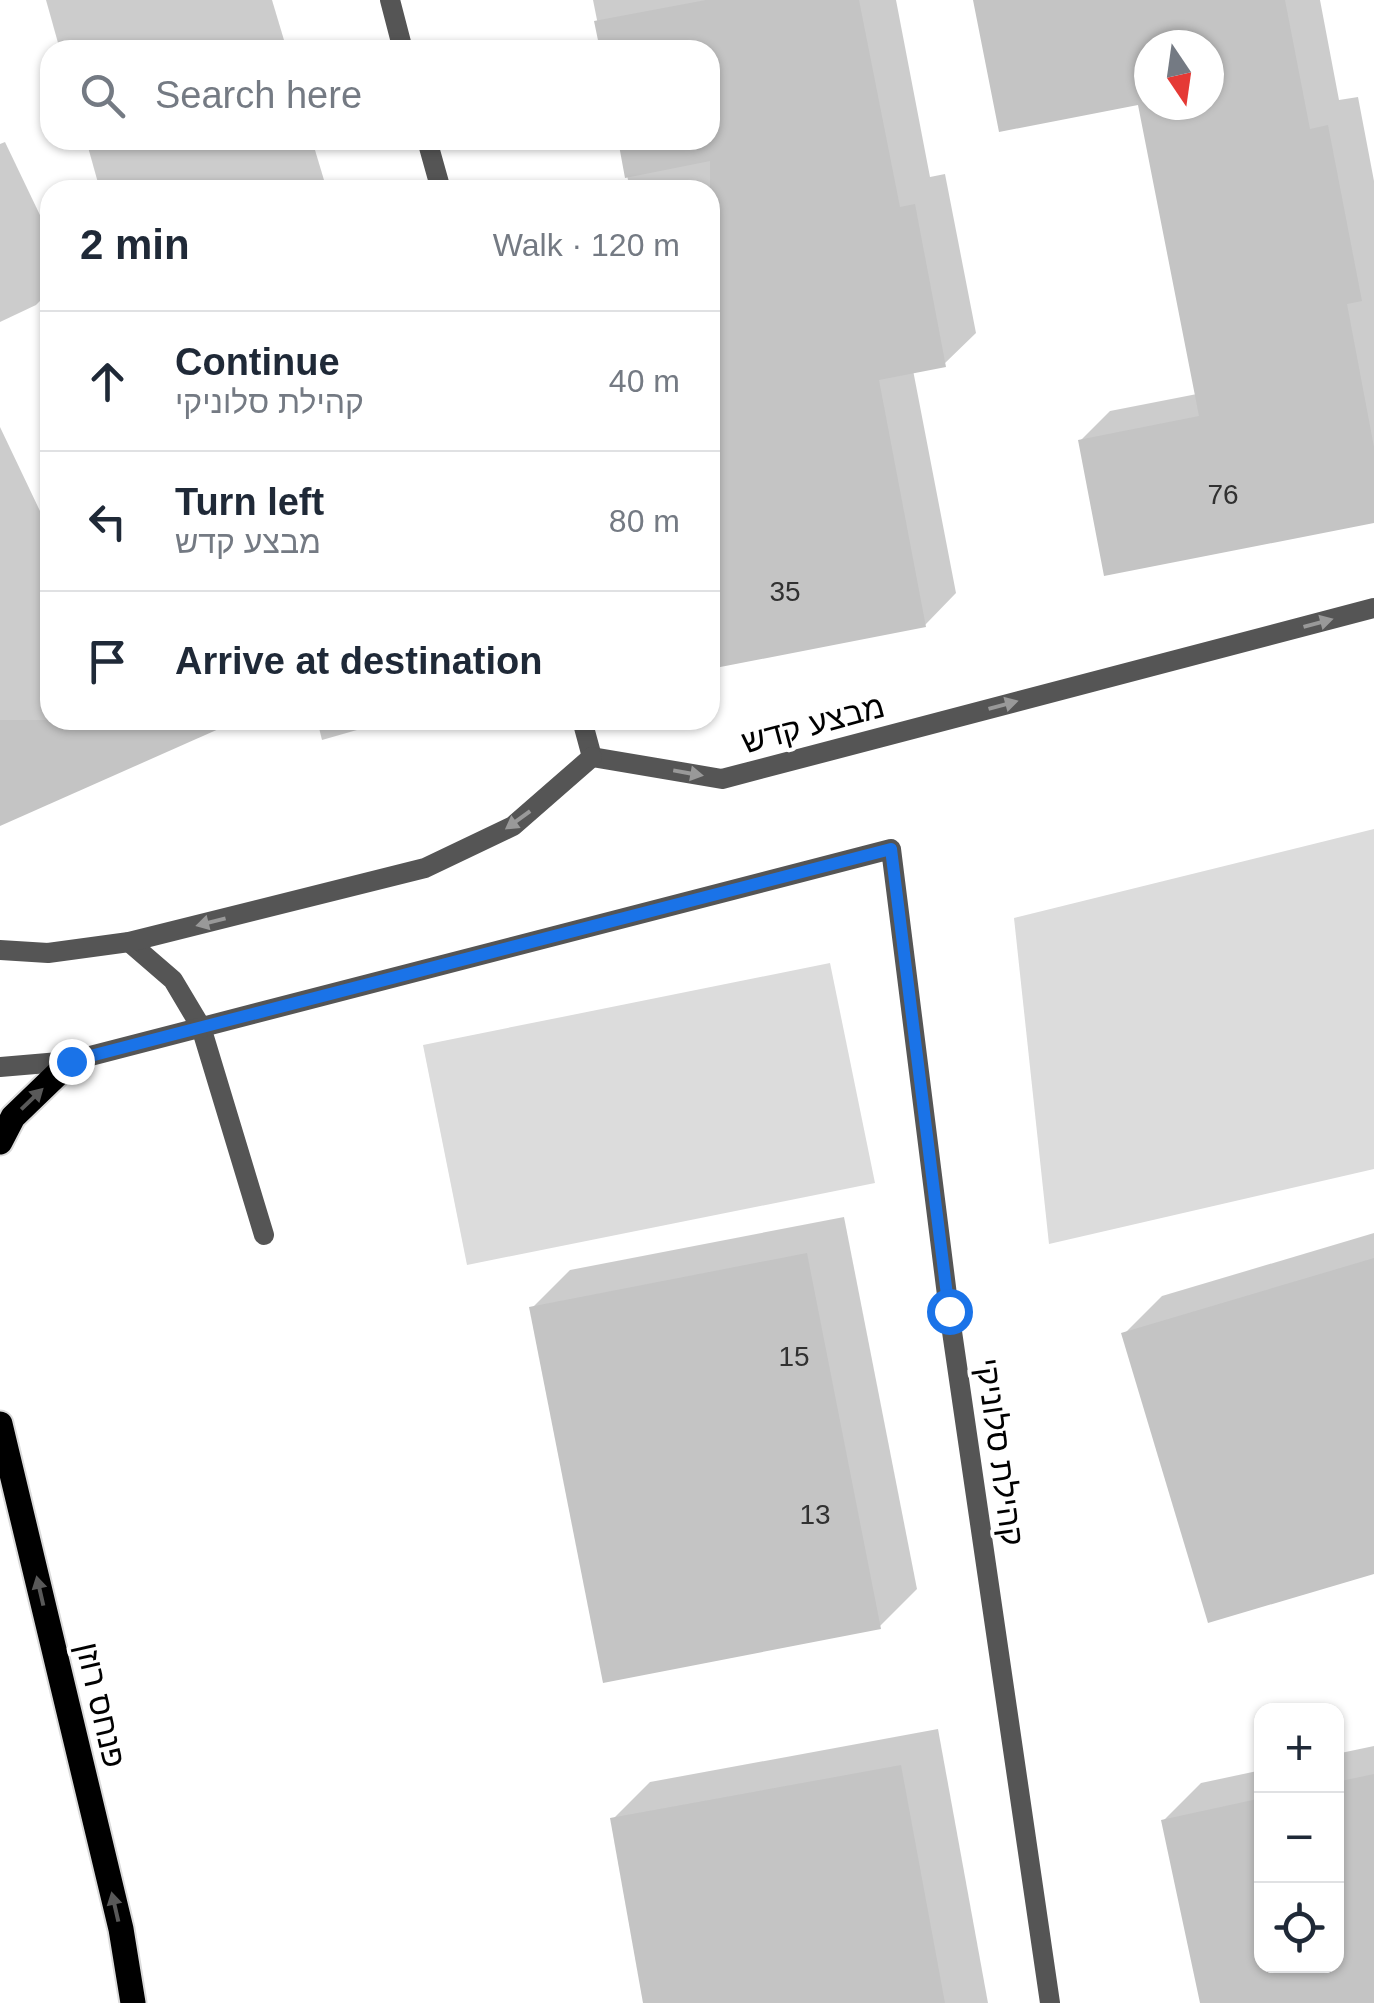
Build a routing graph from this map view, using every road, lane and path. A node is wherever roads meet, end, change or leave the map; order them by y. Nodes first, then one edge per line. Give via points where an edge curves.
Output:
1 (390, 0) edge
2 (401, 40) edge
3 (431, 150) edge
4 (438, 180) edge
5 (1374, 608) edge
6 (585, 730) edge
7 (592, 757) junction
8 (129, 942) junction
9 (0, 950) edge
10 (201, 1027) junction
11 (71, 1061) junction
12 (0, 1067) edge
13 (0, 1142) edge
14 (264, 1235) dead end
15 (0, 1424) edge
16 (133, 2003) edge
17 (1050, 2003) edge

1 - 2 street
3 - 4 street
7 -> 5 street, מבצע קדש via 722,779
6 - 7 street
7 -> 8 street via 513,826 425,868
8 - 9 street via 48,954
8 - 10 street via 173,980
10 - 11 street
10 - 14 street
10 - 17 street, קהילת סלוניקי via 891,849 949,1311
11 - 12 street
13 -> 11 main road via 13,1117
16 -> 15 main road, פנחס רוזן

